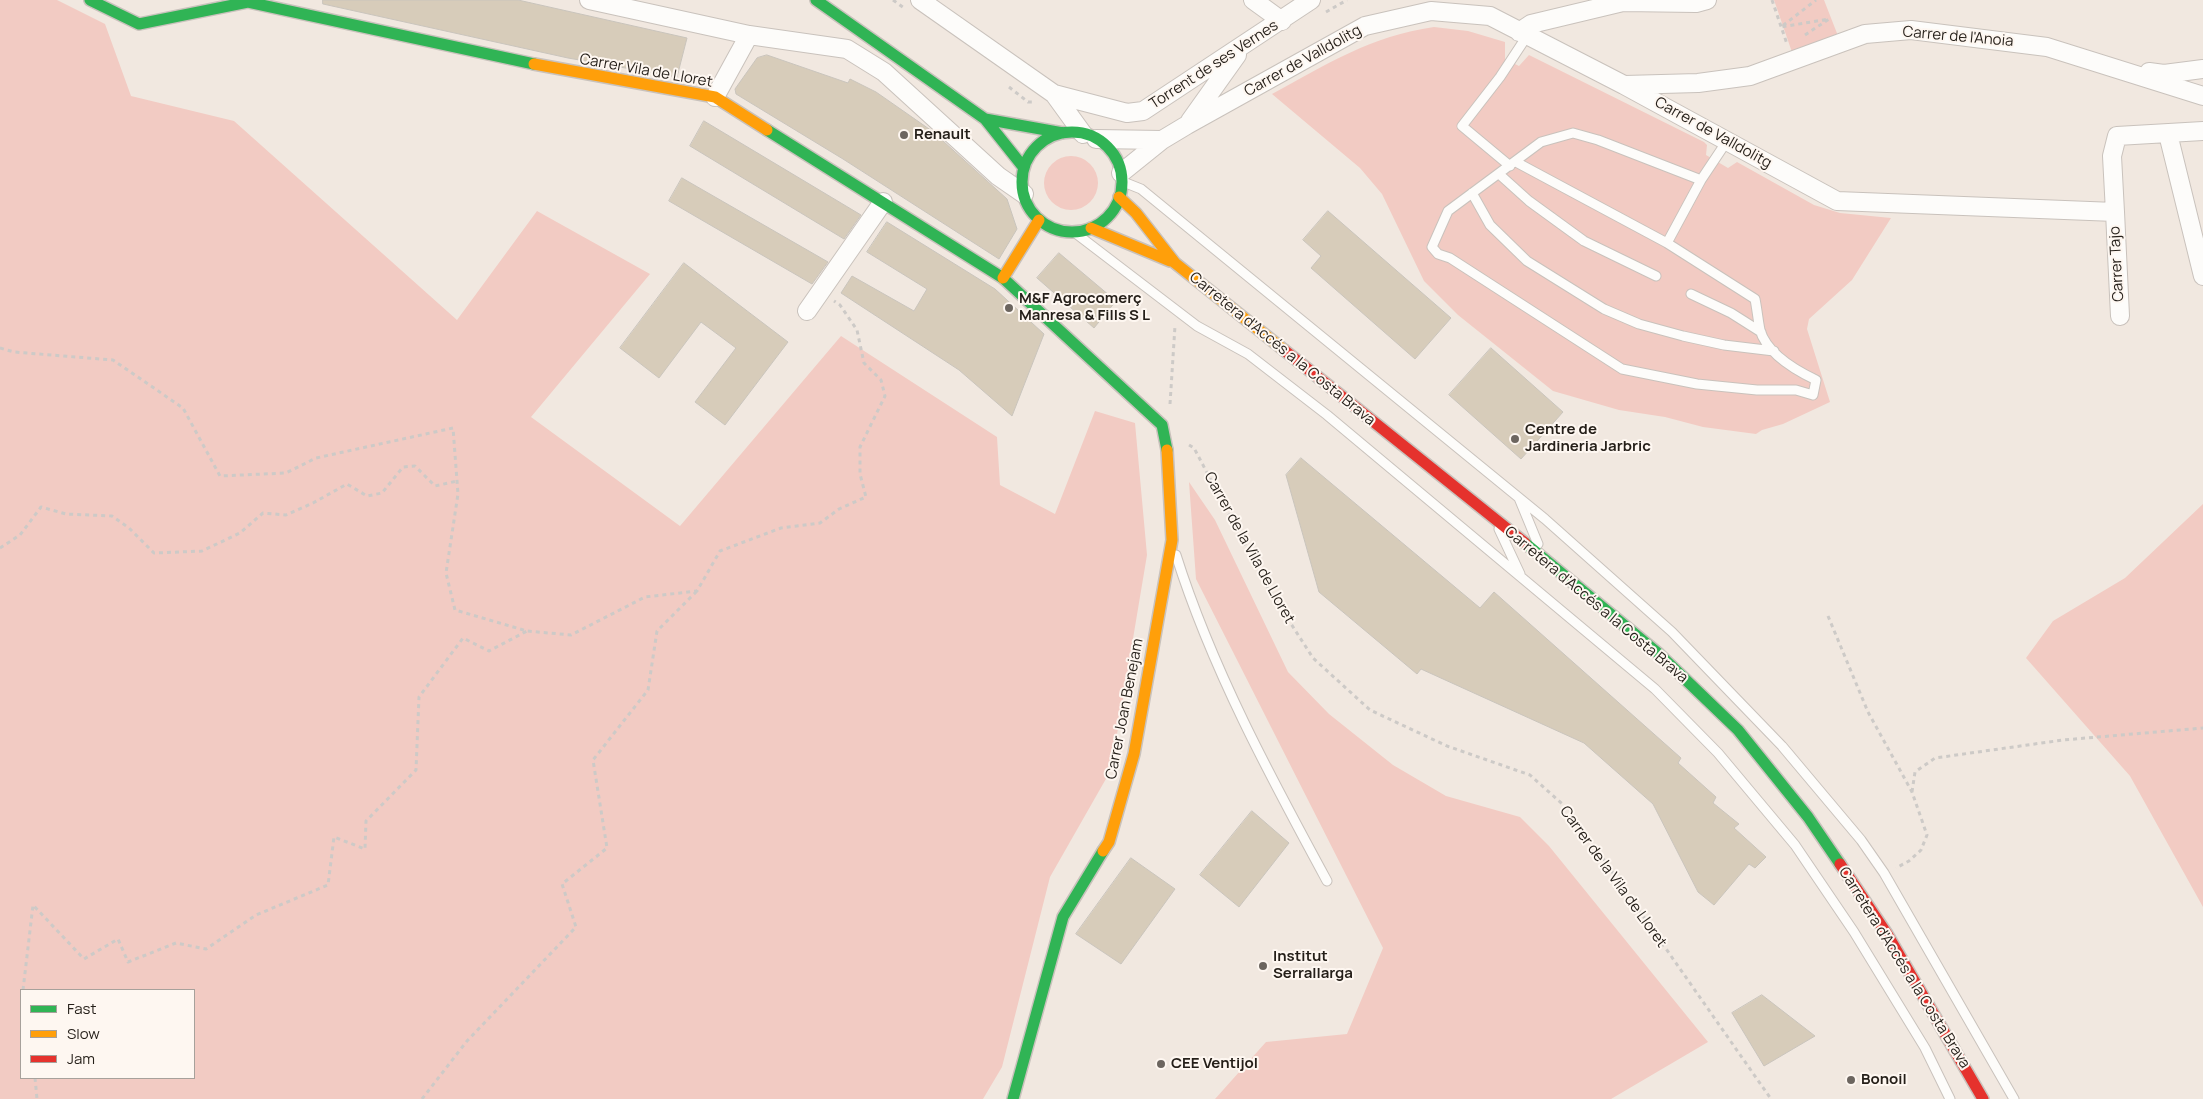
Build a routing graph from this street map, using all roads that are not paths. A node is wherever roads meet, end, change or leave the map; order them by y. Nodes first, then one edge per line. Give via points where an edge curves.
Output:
1 (90, 0) edge
2 (589, 0) edge
3 (816, 0) edge
4 (920, 0) edge
5 (1253, 0) edge
6 (1311, 0) edge
7 (1707, 0) edge
8 (617, 3) edge
9 (1282, 21) junction
10 (1523, 34) junction
11 (749, 35) junction
12 (1243, 46) junction
13 (2121, 69) junction
14 (2203, 69) edge
15 (1624, 84) junction
16 (1054, 94) junction
17 (2203, 96) edge
18 (715, 98) junction
19 (985, 119) junction
20 (1187, 125) junction
21 (2203, 130) edge
22 (1063, 133) junction
23 (2168, 134) junction
24 (1090, 136) junction
25 (1162, 140) junction
26 (1727, 141) junction
27 (1513, 164) junction
28 (1024, 168) junction
29 (1499, 174) junction
30 (1121, 177) junction
31 (1701, 180) junction
32 (1472, 193) junction
33 (1024, 194) junction
34 (1119, 198) junction
35 (883, 202) junction
36 (2115, 212) junction
37 (1039, 220) junction
38 (1091, 228) junction
39 (1074, 232) junction
40 (1667, 244) junction
41 (1175, 263) junction
42 (1656, 276) dead end
43 (2203, 276) edge
44 (1004, 278) junction
45 (1691, 294) dead end
46 (807, 311) dead end
47 (2120, 316) dead end
48 (1761, 332) junction
49 (1774, 351) junction
50 (1162, 425) joint
51 (1518, 498) junction
52 (1496, 520) junction
53 (1172, 540) junction
54 (1548, 562) junction
55 (1521, 576) junction
56 (1327, 881) dead end
57 (1013, 1099) edge
58 (1950, 1099) edge
59 (1983, 1099) edge
60 (2014, 1099) edge

1 - 18 main road, Carrer Vila de Lloret via 140,24 248,2 565,71
2 - 8 street
3 - 19 main road
4 - 16 street
5 - 9 street
6 - 9 street, Torrent de ses Vernes
7 - 10 street via 1696,3 1623,2 1531,24
8 - 11 street
9 - 12 street, Torrent de ses Vernes
10 - 15 street, Carrer de Valldolitg
10 - 20 street, Carrer de Valldolitg via 1490,16 1431,11 1365,26
10 - 27 lane via 1500,77 1462,126
11 - 18 street
11 - 33 street via 847,49 884,72 998,176
12 - 16 street, Torrent de ses Vernes via 1143,111 1127,113
12 - 20 street, Carrer de Valldolitg
13 - 14 street via 2164,74
13 - 15 street, Carrer de l'Anoia via 2047,47 1911,30 1864,34 1750,76 1698,83
13 - 17 street, Carrer de l'Anoia
15 - 26 street, Carrer de Valldolitg
16 - 24 street
18 - 35 main road, Carrer Vila de Lloret
19 - 22 main road
19 - 28 main road
20 - 25 street, Carrer de Valldolitg
21 - 23 street
22 - 24 main road
22 - 28 main road via 1037,147
23 - 36 street via 2116,136 2112,156
23 - 43 street
24 - 25 street
24 - 30 main road via 1110,151
25 - 30 street, Carrer de Valldolitg
26 - 31 lane
26 - 36 street, Carrer de Valldolitg via 1837,201
27 - 29 lane
27 - 31 lane via 1541,142 1573,134 1598,140
27 - 40 lane
28 - 33 main road
29 - 32 lane
29 - 42 lane via 1584,241
30 - 34 main road
30 - 51 lane via 1141,189
31 - 40 lane
32 - 49 lane via 1490,225 1527,261 1604,309 1639,324 1683,336
32 - 49 lane via 1448,210 1432,247 1438,254 1450,258 1622,369 1696,384 1796,390 1813,395 1816,380 1790,368
33 - 37 main road
34 - 38 main road via 1106,219
34 - 41 main road, Carretera d'Accés a la Costa Brava via 1136,213
35 - 44 main road, Carrer Vila de Lloret
35 - 46 street
36 - 47 street, Carrer Tajo
37 - 39 main road via 1053,228
37 - 44 main road
38 - 39 main road
38 - 41 main road, Carretera d'Accés a la Costa Brava
39 - 55 lane via 1198,326 1255,359
40 - 48 lane via 1755,299
41 - 52 main road, Carretera d'Accés a la Costa Brava
44 - 50 main road, Carrer Vila de Lloret
45 - 48 lane
48 - 49 lane
50 - 53 main road, Carrer Joan Benejam via 1166,441
51 - 54 lane
51 - 60 lane via 1672,632 1782,746 1861,840 1884,873
52 - 54 main road, Carretera d'Accés a la Costa Brava
52 - 55 lane
53 - 56 lane via 1192,606 1265,766
53 - 57 main road, Carrer Joan Benejam via 1134,754 1109,842 1063,917
54 - 59 main road, Carretera d'Accés a la Costa Brava via 1659,654 1738,730 1808,817 1887,934
55 - 58 lane via 1655,690 1718,753 1794,845 1854,932 1925,1048

